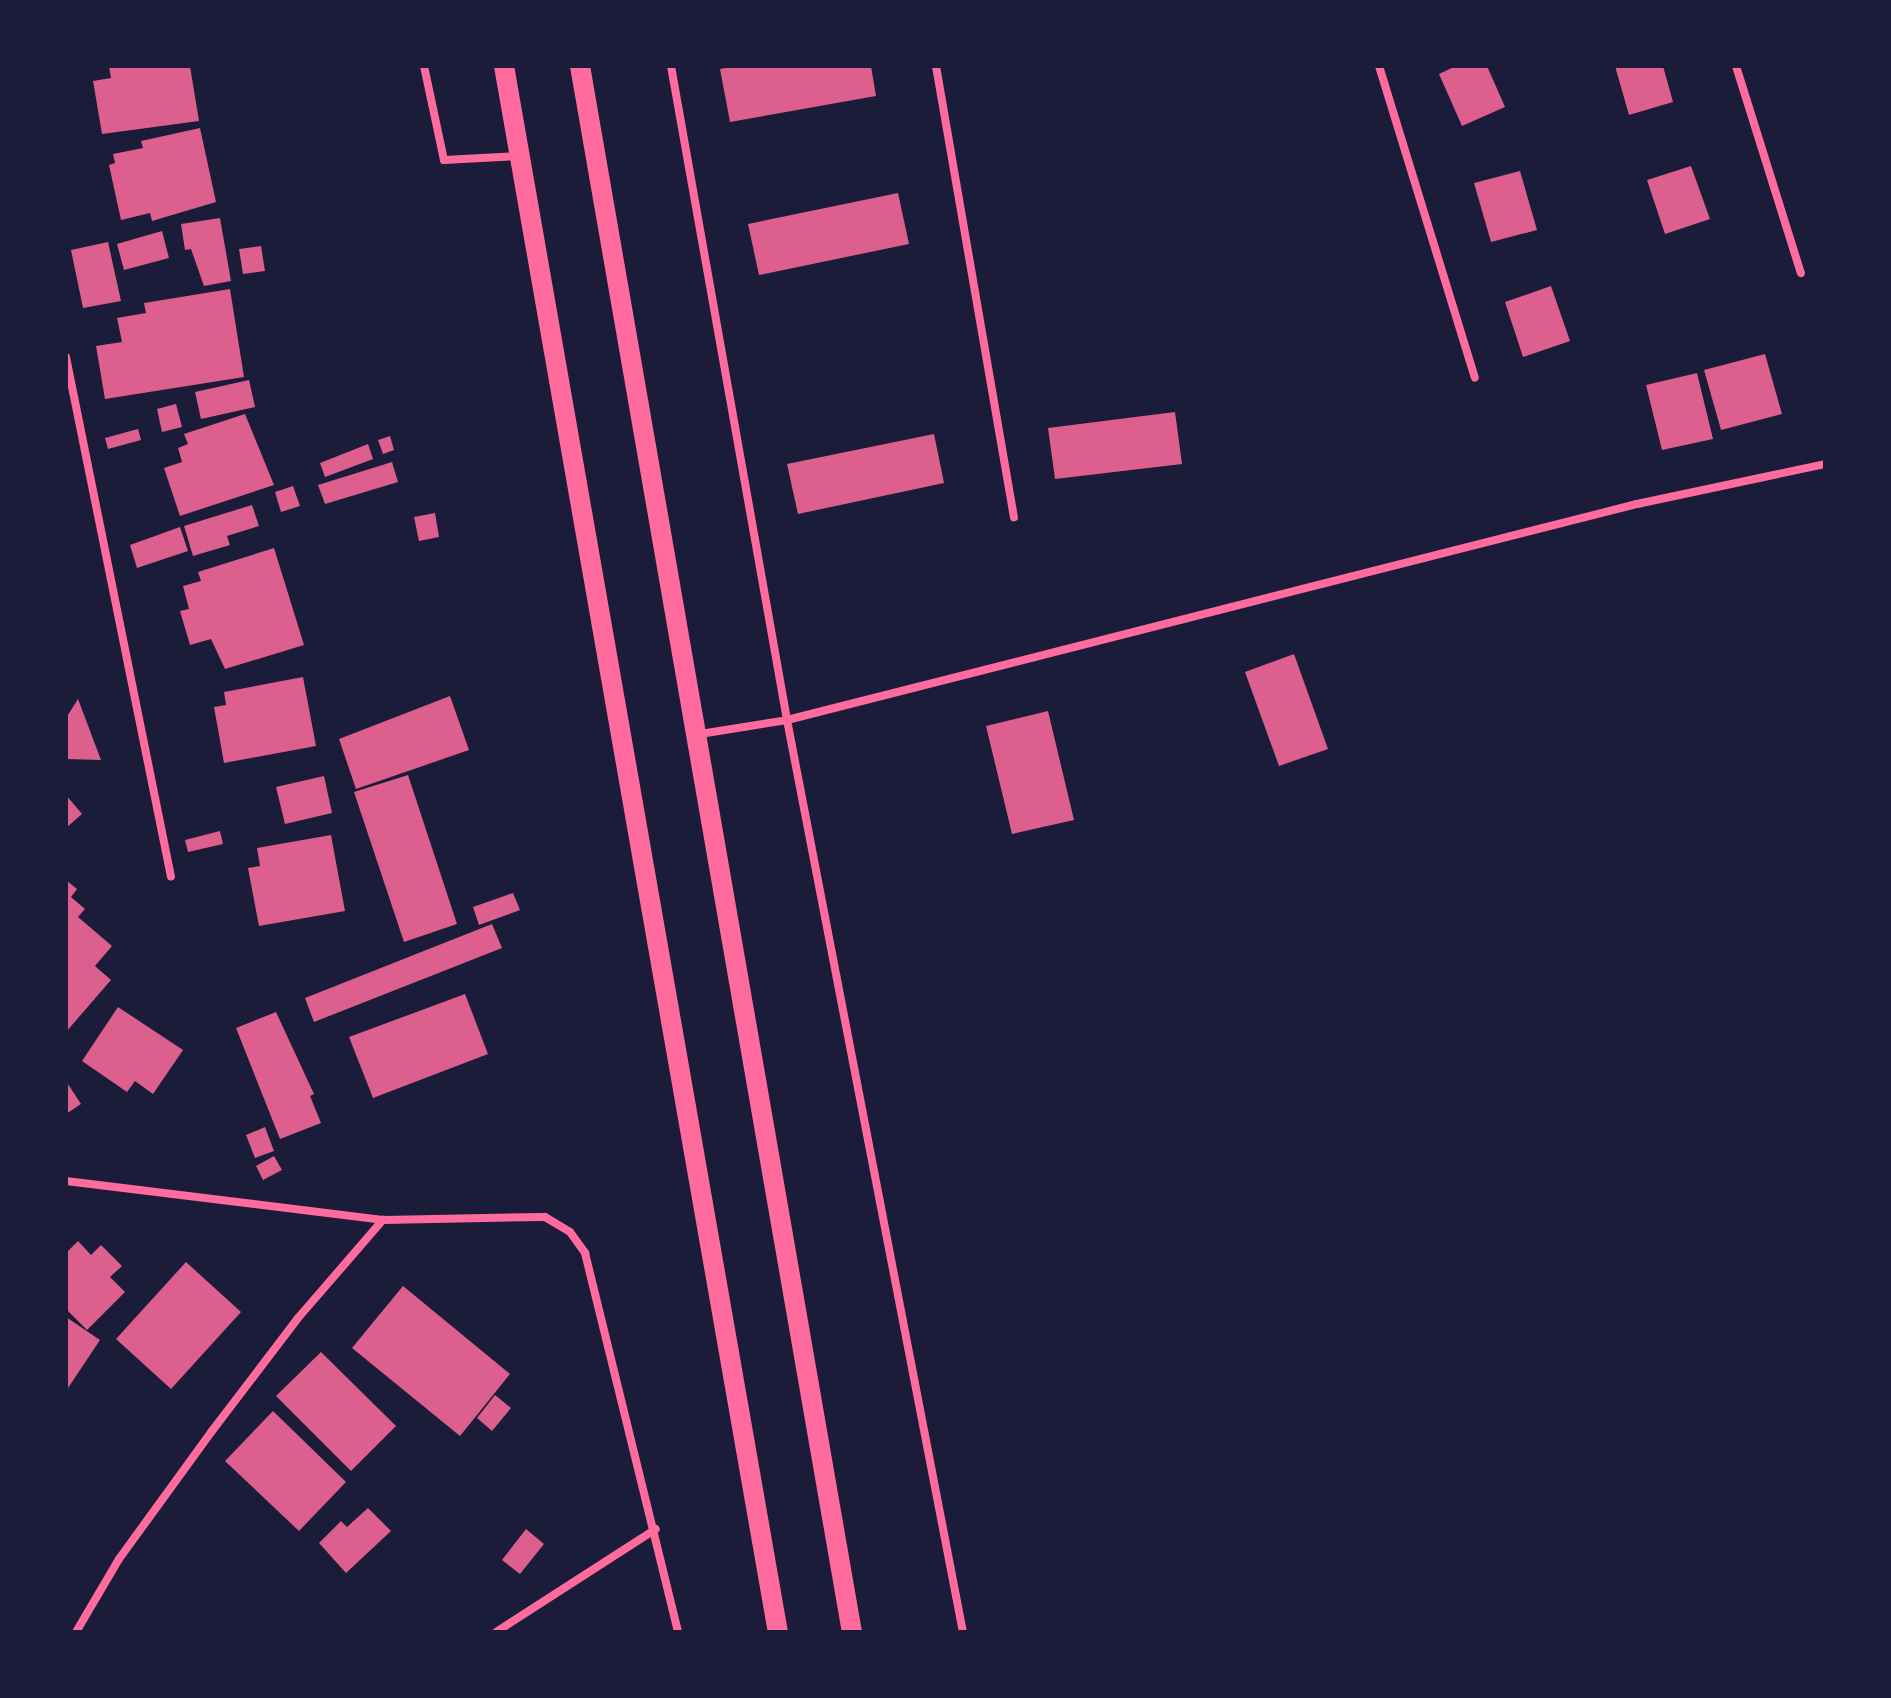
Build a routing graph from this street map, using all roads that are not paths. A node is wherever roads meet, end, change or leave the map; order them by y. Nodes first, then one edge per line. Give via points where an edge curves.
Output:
1 (424, 66) edge
2 (504, 66) edge
3 (580, 66) edge
4 (671, 66) edge
5 (936, 66) edge
6 (1379, 66) edge
7 (1736, 66) edge
8 (520, 155) junction
9 (1801, 273) dead end
10 (66, 357) edge
11 (1475, 378) dead end
12 (1825, 464) edge
13 (1014, 517) dead end
14 (787, 720) junction
15 (700, 734) junction
16 (171, 877) dead end
17 (66, 1181) edge
18 (383, 1220) junction
19 (656, 1529) junction
20 (76, 1632) edge
21 (496, 1632) edge
22 (678, 1632) edge
23 (778, 1632) edge
24 (852, 1632) edge
25 (963, 1632) edge

1 - 8 street via 444,160
2 - 8 main road
3 - 15 main road
4 - 14 street
5 - 13 street
6 - 11 street
7 - 9 street
8 - 23 main road
10 - 16 street
12 - 14 street via 1621,508
14 - 15 street
14 - 25 street
15 - 24 main road
17 - 18 street
18 - 19 street via 545,1217 570,1232 585,1253
18 - 20 street via 298,1318 203,1444 119,1559
19 - 21 street
19 - 22 street

